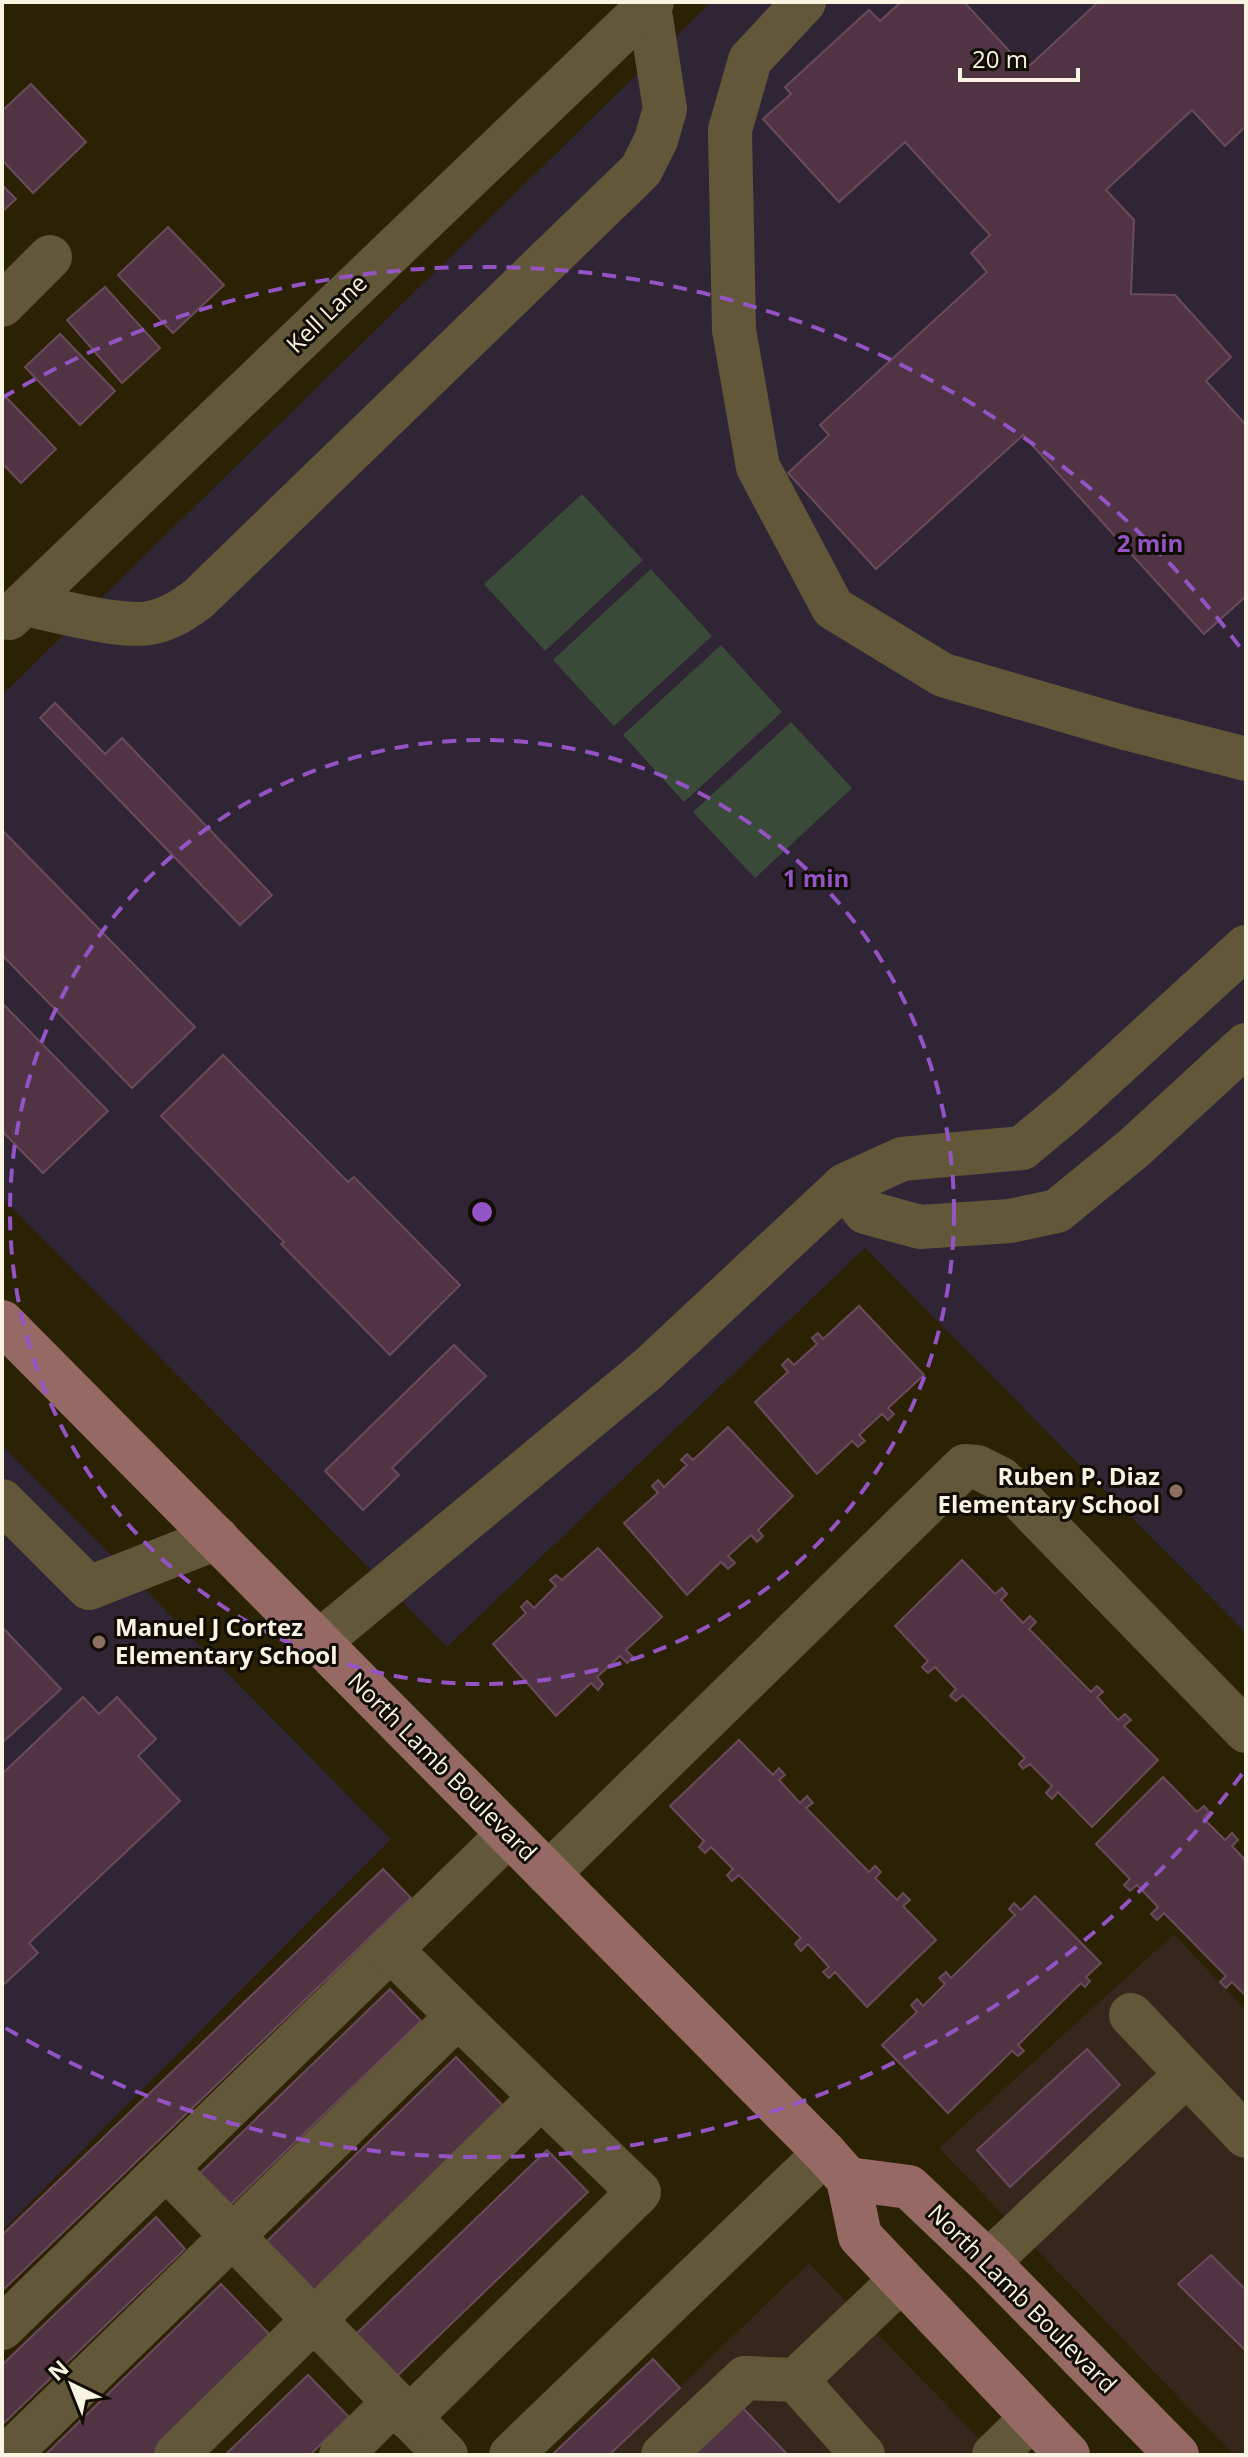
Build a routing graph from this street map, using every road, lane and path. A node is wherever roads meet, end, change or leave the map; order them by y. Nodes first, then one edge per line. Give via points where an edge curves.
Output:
1 (804, 2) edge
2 (650, 3) edge
3 (50, 257) dead end
4 (2, 305) edge
5 (8, 619) edge
6 (1246, 759) edge
7 (1246, 947) edge
8 (1246, 1045) edge
9 (845, 1185) junction
10 (2, 1322) edge
11 (2, 1501) edge
12 (217, 1538) junction
13 (319, 1642) junction
14 (1246, 1731) edge
15 (508, 1835) junction
16 (548, 1874) junction
17 (390, 1949) junction
18 (1131, 2015) dead end
19 (458, 2016) junction
20 (1187, 2074) junction
21 (541, 2097) junction
22 (1246, 2136) edge
23 (836, 2166) junction
24 (166, 2168) junction
25 (232, 2236) junction
26 (988, 2262) junction
27 (901, 2280) junction
28 (313, 2319) junction
29 (2, 2328) edge
30 (796, 2380) junction
31 (402, 2410) junction
32 (1032, 2418) junction
33 (8, 2455) edge
34 (176, 2455) edge
35 (341, 2455) edge
36 (446, 2455) edge
37 (511, 2455) edge
38 (663, 2455) edge
39 (863, 2455) edge
40 (994, 2455) edge
41 (1068, 2455) edge
42 (1177, 2455) edge

1 - 6 street via 750,60 730,130 734,330 758,467 833,608 943,675
2 - 5 street, Kell Lane
2 - 5 street via 665,109 641,170 198,599 152,623
3 - 4 street
7 - 9 street via 1022,1148 902,1159
8 - 9 street via 1057,1211 1010,1221 920,1227 865,1212
9 - 13 street via 648,1369
10 - 12 main road, North Lamb Boulevard
11 - 12 street via 89,1588
12 - 13 main road, North Lamb Boulevard
13 - 15 main road, North Lamb Boulevard
14 - 16 street via 1001,1479 965,1466
15 - 16 main road, North Lamb Boulevard
15 - 17 street
16 - 23 main road, North Lamb Boulevard
17 - 19 street
17 - 24 street
18 - 20 street
19 - 21 street
19 - 25 street
20 - 22 street
20 - 26 street
21 - 28 street
21 - 31 street via 639,2192
23 - 26 main road, North Lamb Boulevard via 909,2187
23 - 27 main road via 860,2236
23 - 37 street
24 - 25 street
24 - 29 street
25 - 28 street
25 - 33 street
26 - 42 main road, North Lamb Boulevard
27 - 30 street
27 - 32 main road
28 - 31 street
28 - 34 street
30 - 38 street via 745,2378
30 - 39 street
31 - 35 street
31 - 36 street
32 - 40 street
32 - 41 main road

